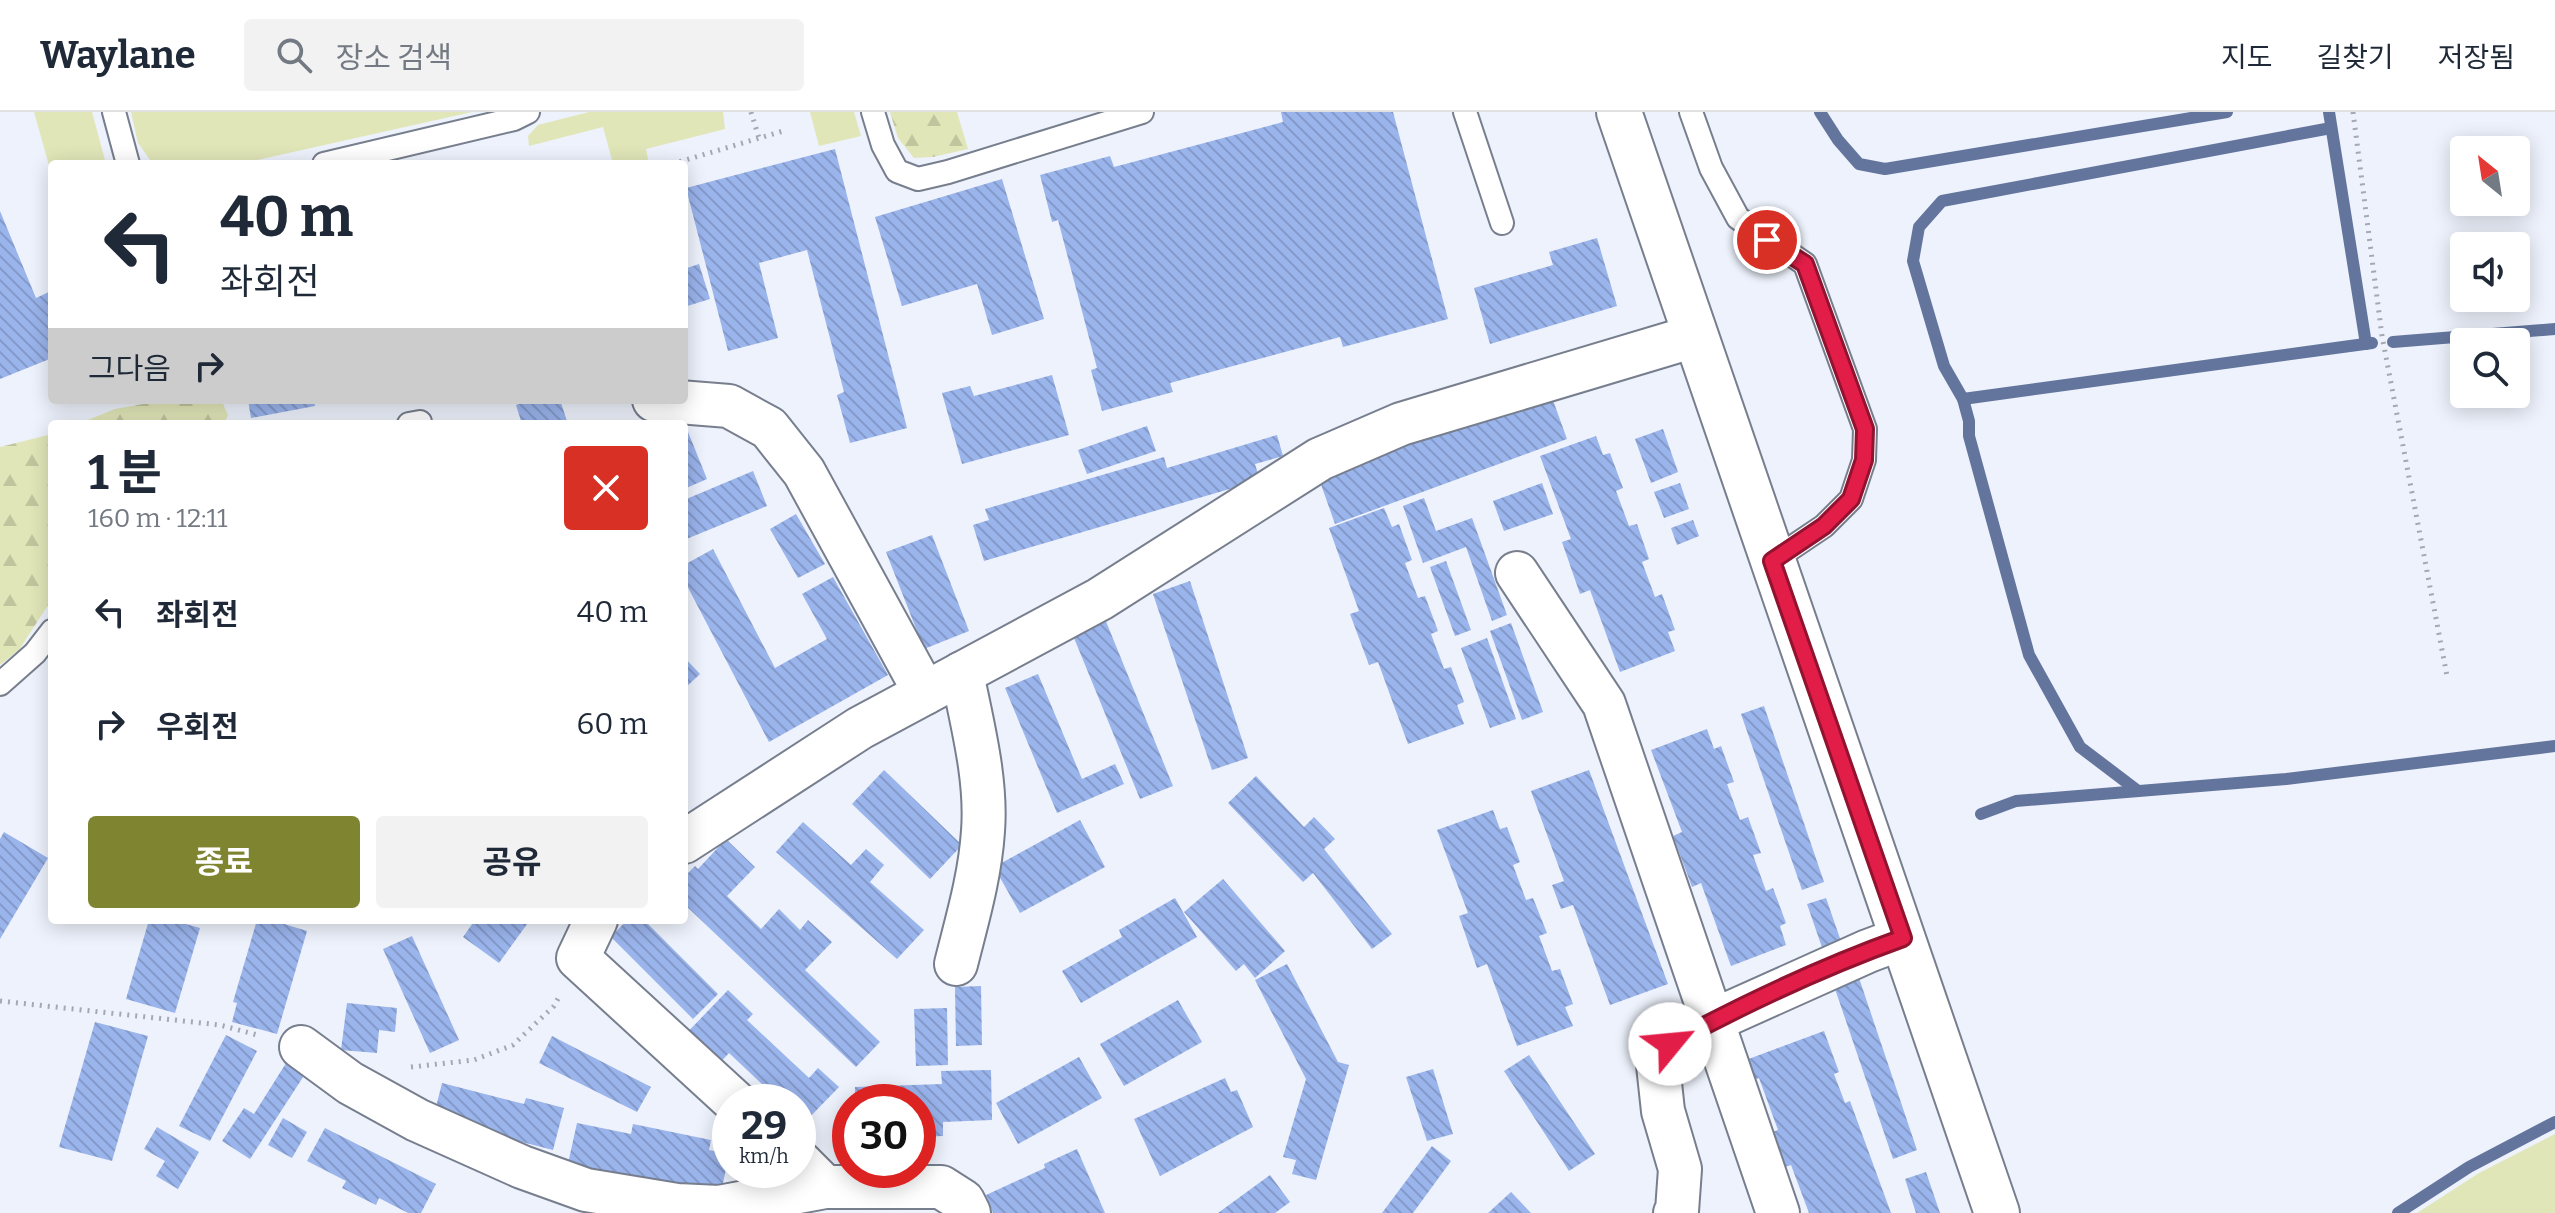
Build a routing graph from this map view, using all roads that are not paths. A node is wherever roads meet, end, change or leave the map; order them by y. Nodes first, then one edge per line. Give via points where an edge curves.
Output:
1 (114, 112) edge
2 (528, 112) edge
3 (873, 112) edge
4 (1142, 112) edge
5 (1465, 112) edge
6 (1619, 112) edge
7 (1691, 112) edge
8 (127, 160) edge
9 (341, 160) edge
10 (1502, 223) dead end
11 (1695, 336) junction
12 (688, 403) edge
13 (1772, 561) junction
14 (1517, 573) dead end
15 (48, 636) edge
16 (962, 673) junction
17 (0, 684) edge
18 (925, 693) junction
19 (688, 839) edge
20 (594, 924) edge
21 (1903, 938) junction
22 (956, 964) dead end
23 (1712, 1021) junction
24 (301, 1047) dead end
25 (715, 1084) edge
26 (816, 1174) edge
27 (772, 1188) edge
28 (969, 1213) edge
29 (1675, 1213) edge
30 (1778, 1213) edge
31 (1997, 1213) edge

1 - 8 lane
2 - 9 lane
3 - 4 lane via 897,171 918,179
5 - 10 lane
6 - 11 street
7 - 13 lane via 1711,168 1738,218 1805,264 1865,429 1864,460 1851,499 1824,526
11 - 13 street
11 - 16 street via 1401,424 1320,459 1100,599
12 - 18 street via 729,406 769,428 804,472
13 - 21 street
14 - 23 street via 1604,704
15 - 17 lane
16 - 18 street
16 - 22 street via 979,758 983,829 976,886
18 - 19 street via 860,728
20 - 25 street via 578,958
21 - 23 street
21 - 31 street
23 - 29 street via 1670,1044 1658,1065 1663,1111 1680,1169
23 - 30 street
24 - 27 street via 350,1083 417,1120 586,1190 719,1207
26 - 28 street via 941,1187 963,1201

